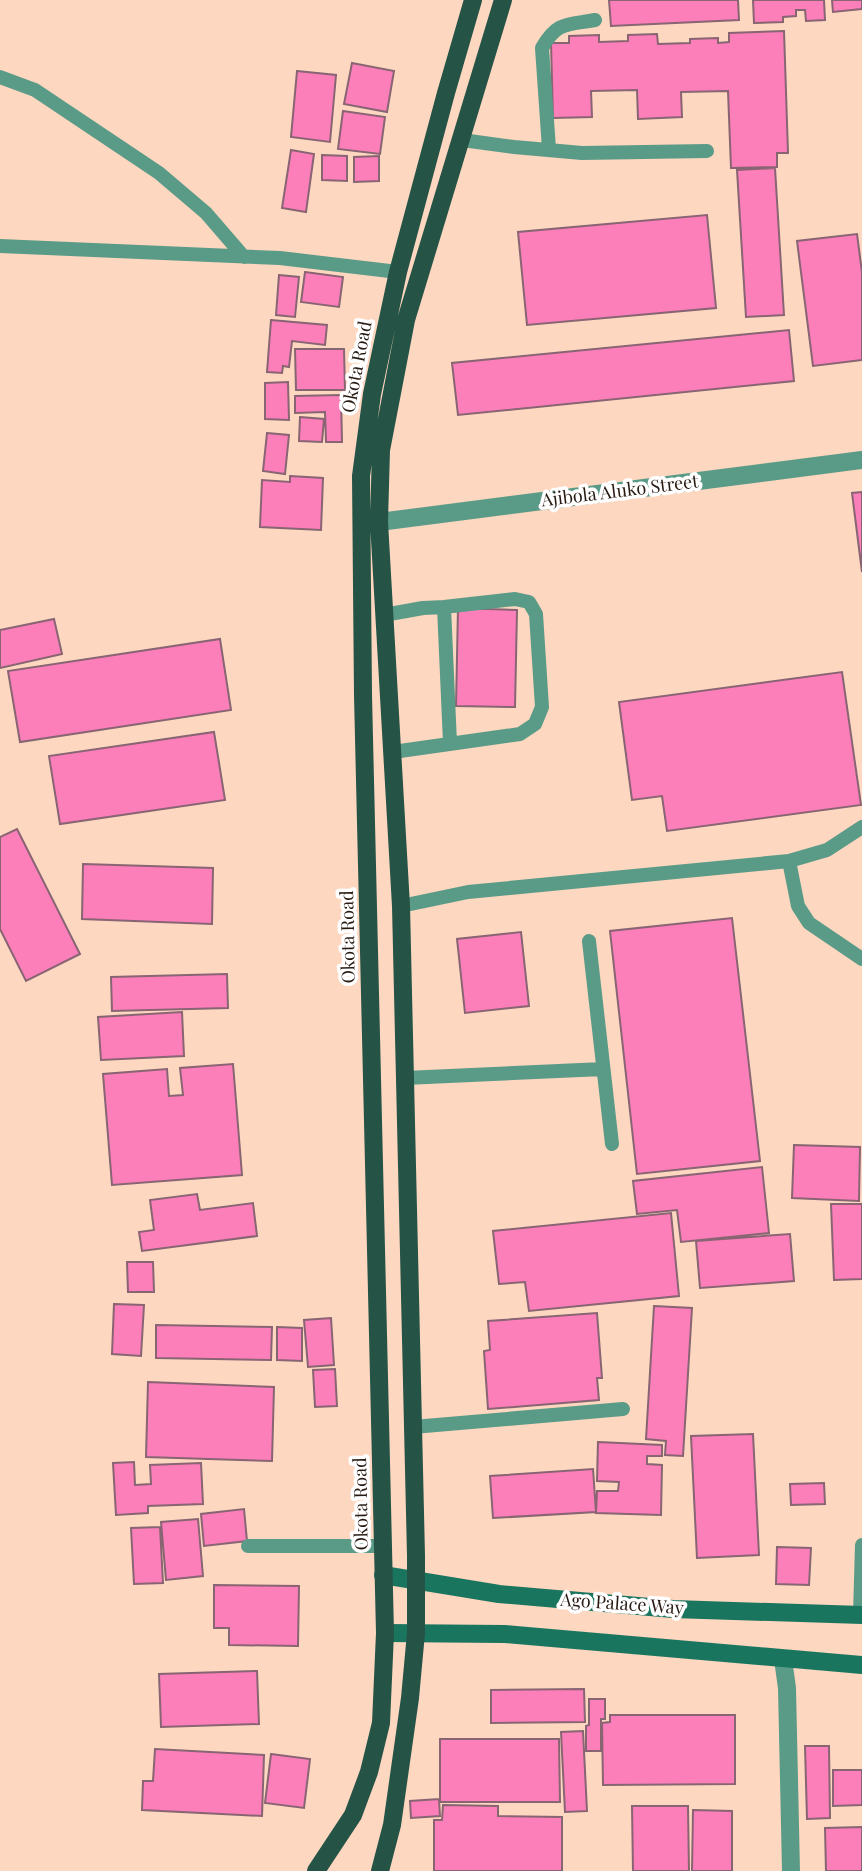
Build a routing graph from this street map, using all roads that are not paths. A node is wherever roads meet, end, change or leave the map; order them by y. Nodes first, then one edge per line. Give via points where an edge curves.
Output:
1 (473, 0) edge
2 (503, 0) edge
3 (595, 20) dead end
4 (0, 77) edge
5 (462, 139) junction
6 (549, 149) junction
7 (707, 150) dead end
8 (0, 246) edge
9 (244, 257) junction
10 (398, 272) junction
11 (862, 460) edge
12 (379, 522) junction
13 (444, 607) junction
14 (384, 615) junction
15 (450, 743) junction
16 (393, 752) junction
17 (862, 827) edge
18 (789, 861) junction
19 (401, 906) junction
20 (589, 941) dead end
21 (862, 960) edge
22 (603, 1069) junction
23 (405, 1078) junction
24 (612, 1144) dead end
25 (623, 1409) dead end
26 (412, 1427) junction
27 (862, 1545) edge
28 (248, 1546) dead end
29 (383, 1546) junction
30 (383, 1575) junction
31 (416, 1581) junction
32 (861, 1615) edge
33 (385, 1633) junction
34 (416, 1633) junction
35 (783, 1658) junction
36 (862, 1665) edge
37 (316, 1871) edge
38 (380, 1871) edge
39 (791, 1871) edge

1 - 10 main road, Okota Road
2 - 5 main road
3 - 6 lane via 559,26 542,48
4 - 9 lane via 35,90 159,173 206,213
5 - 6 lane
5 - 12 main road via 407,320 381,450
6 - 7 lane via 582,153
8 - 9 lane
9 - 10 lane
10 - 29 main road, Okota Road via 372,394 361,476
11 - 12 street, Ajibola Aluko Street
12 - 14 main road
13 - 14 lane
13 - 15 lane
13 - 15 lane via 515,599 529,603 536,614 542,707 535,724 520,734
14 - 16 main road
15 - 16 lane
16 - 19 main road
17 - 18 lane via 827,850
18 - 19 lane via 468,892
18 - 21 lane via 798,906 809,923
19 - 23 main road
20 - 22 lane
22 - 23 lane
22 - 24 lane
23 - 26 main road
25 - 26 lane
26 - 31 main road
27 - 32 lane
28 - 29 lane
29 - 30 main road, Okota Road
30 - 31 main road, Ago Palace Way
30 - 33 main road, Okota Road
31 - 32 main road, Ago Palace Way via 499,1594 673,1609
31 - 34 main road
33 - 34 main road
33 - 37 main road, Okota Road via 381,1723 369,1772 353,1815
34 - 35 main road via 505,1634
34 - 38 main road via 393,1825
35 - 36 main road
35 - 39 street via 788,1688

